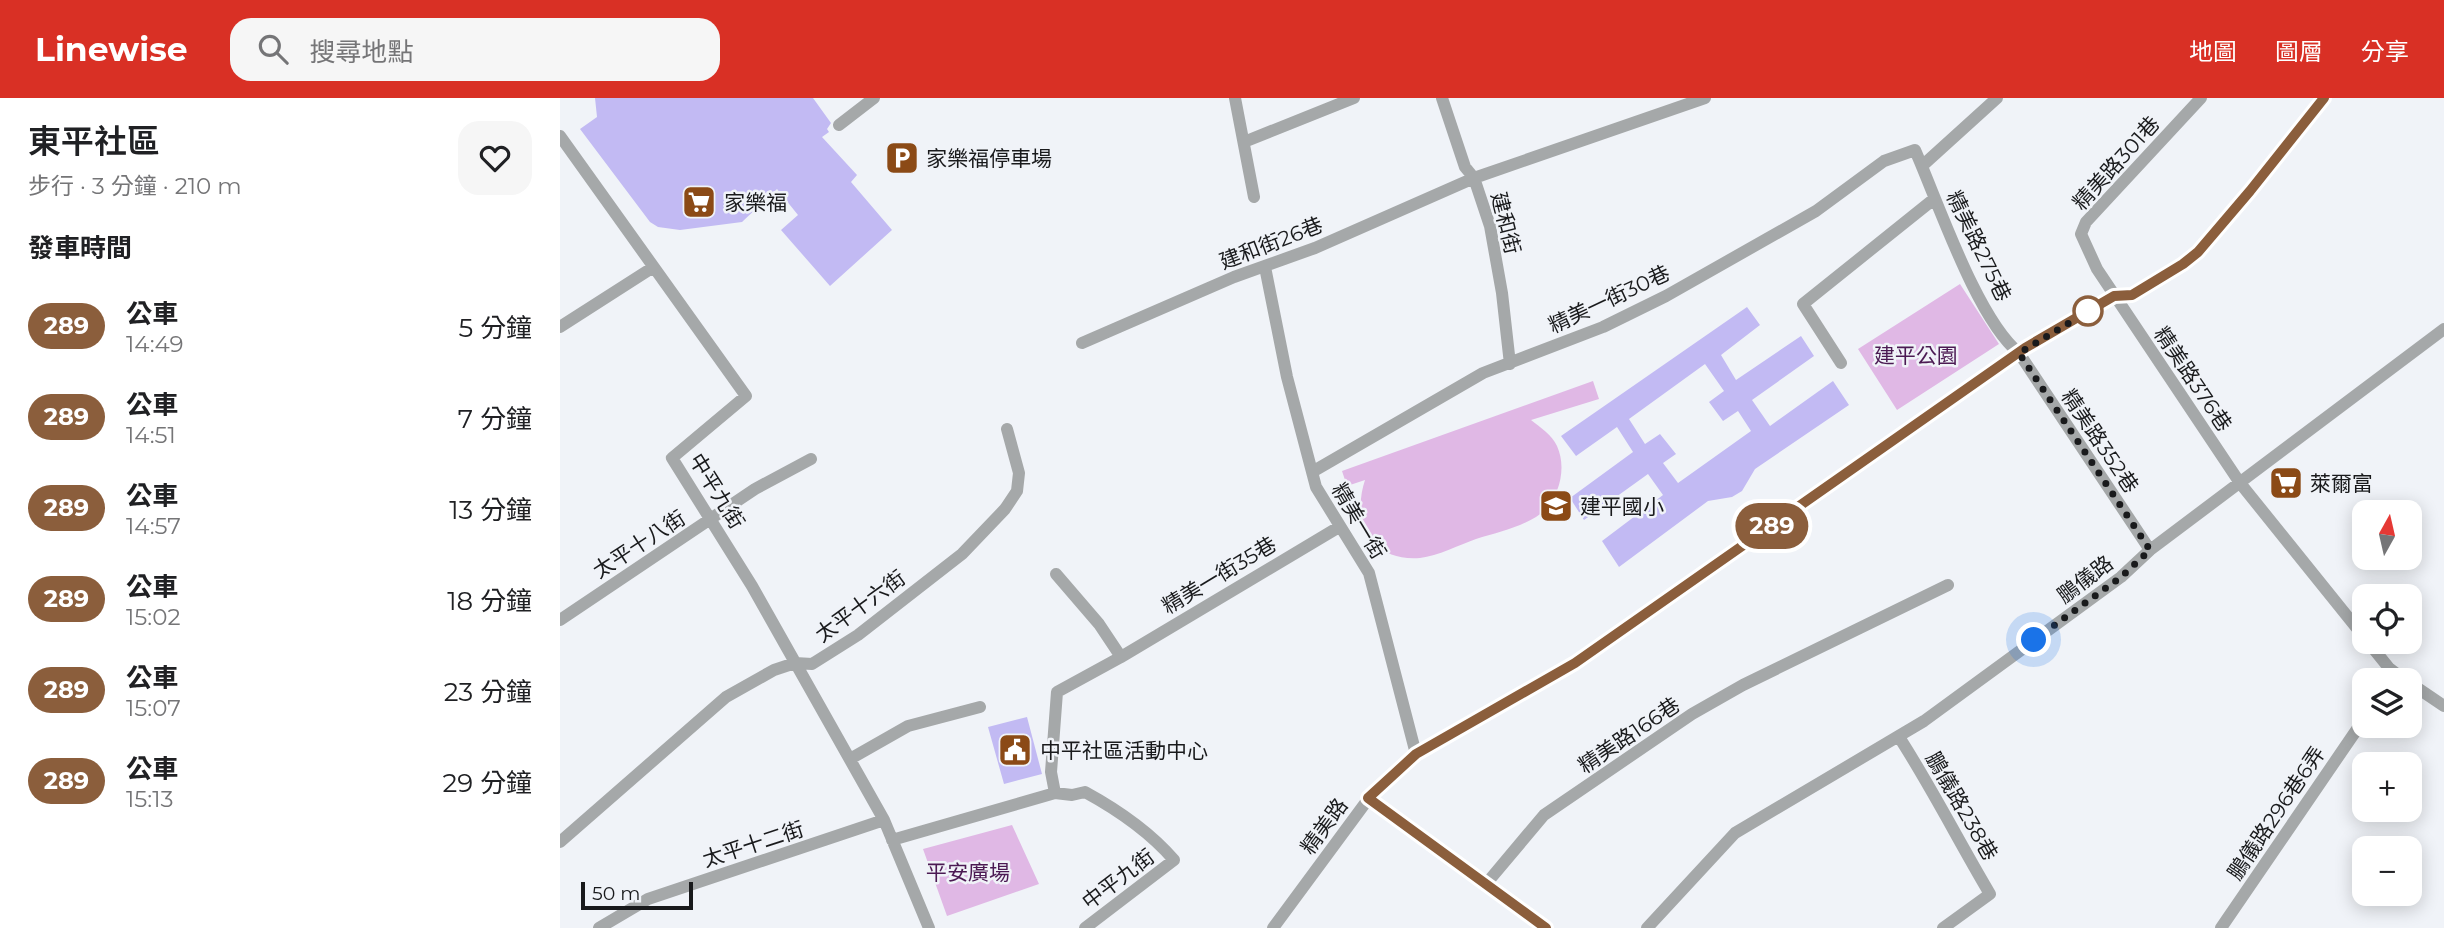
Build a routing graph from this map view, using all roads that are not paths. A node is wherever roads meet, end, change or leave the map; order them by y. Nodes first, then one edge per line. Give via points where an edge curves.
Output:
1 (874, 98) edge
2 (1235, 98) edge
3 (1354, 98) edge
4 (1442, 98) edge
5 (1705, 98) edge
6 (2201, 98) edge
7 (2325, 98) edge
8 (1994, 99) edge
9 (839, 125) dead end
10 (560, 136) edge
11 (1244, 142) junction
12 (1915, 150) joint
13 (1922, 166) junction
14 (1474, 178) junction
15 (1255, 197) dead end
16 (1934, 199) junction
17 (1265, 267) junction
18 (652, 268) junction
19 (2114, 296) junction
20 (560, 327) edge
21 (2444, 329) edge
22 (1082, 343) dead end
23 (2019, 353) junction
24 (1841, 363) dead end
25 (1510, 364) junction
26 (1006, 429) dead end
27 (811, 459) dead end
28 (1312, 472) junction
29 (2240, 483) junction
30 (711, 519) junction
31 (1339, 527) junction
32 (2150, 550) junction
33 (1056, 574) dead end
34 (1948, 585) dead end
35 (560, 620) edge
36 (2352, 622) edge
37 (1121, 657) junction
38 (795, 663) junction
39 (2422, 691) edge
40 (2444, 706) edge
41 (980, 707) dead end
42 (1899, 737) junction
43 (2352, 737) edge
44 (1416, 754) junction
45 (850, 759) junction
46 (1055, 793) junction
47 (1368, 798) junction
48 (884, 820) junction
49 (892, 840) junction
50 (560, 842) edge
51 (1486, 884) junction
52 (599, 928) edge
53 (928, 928) edge
54 (1085, 928) edge
55 (1273, 928) edge
56 (1546, 928) edge
57 (1647, 928) edge
58 (1943, 928) edge
59 (2221, 928) edge

1 - 9 street
2 - 11 street
3 - 11 street
4 - 14 street, 建和街 via 1465,167
5 - 14 street, 建和街26巷
6 - 19 street, 精美路301巷 via 2086,222 2081,234
7 - 19 street, 精美路 via 2198,252 2132,295
8 - 13 street
10 - 18 street, 中平九街
11 - 15 street
12 - 13 street, 精美路275巷
12 - 25 street, 精美一街30巷 via 1884,161 1816,211 1666,296
13 - 16 street, 精美路275巷
14 - 17 street, 建和街26巷
14 - 25 street, 建和街 via 1490,226
16 - 23 street, 精美路275巷 via 1973,285 2007,343
16 - 24 street via 1803,304
17 - 22 street, 建和街26巷
17 - 28 street, 精美一街
18 - 20 street
18 - 30 street, 中平九街 via 746,396 672,458
19 - 23 street, 精美路
19 - 29 street, 精美路376巷
21 - 29 street, 鵬儀路
23 - 32 street, 精美路352巷
23 - 44 street, 精美路 via 1575,663
25 - 28 street, 精美一街30巷 via 1483,373
26 - 38 street, 太平十六街 via 1019,473 1017,491 1005,509 962,554 858,635 812,664
27 - 30 street, 太平十八街 via 754,489
28 - 31 street, 精美一街
29 - 32 street, 鵬儀路
29 - 36 street, 精美路376巷
30 - 35 street, 太平十八街
30 - 38 street, 中平九街
31 - 37 street, 精美一街35巷
31 - 44 street, 精美一街 via 1369,573
32 - 42 street, 鵬儀路 via 2121,577
33 - 37 street
34 - 51 street, 精美路166巷 via 1743,685 1692,715 1544,815
37 - 46 street, 精美一街35巷 via 1056,692 1051,772
38 - 45 street, 中平九街
38 - 50 street, 太平十六街 via 726,697
39 - 40 street
41 - 45 street via 908,726
42 - 57 street, 鵬儀路 via 1735,833
42 - 58 street, 鵬儀路238巷 via 1939,799 1990,894
43 - 59 street, 鵬儀路296巷6弄
44 - 47 street, 精美路
45 - 48 street, 中平九街
46 - 49 street
46 - 54 street, 中平九街 via 1085,792 1117,810 1174,860
47 - 51 street
47 - 55 street, 精美路
48 - 49 street, 中平九街
48 - 52 street, 太平十二街 via 648,899
49 - 53 street, 中平九街
51 - 56 street

